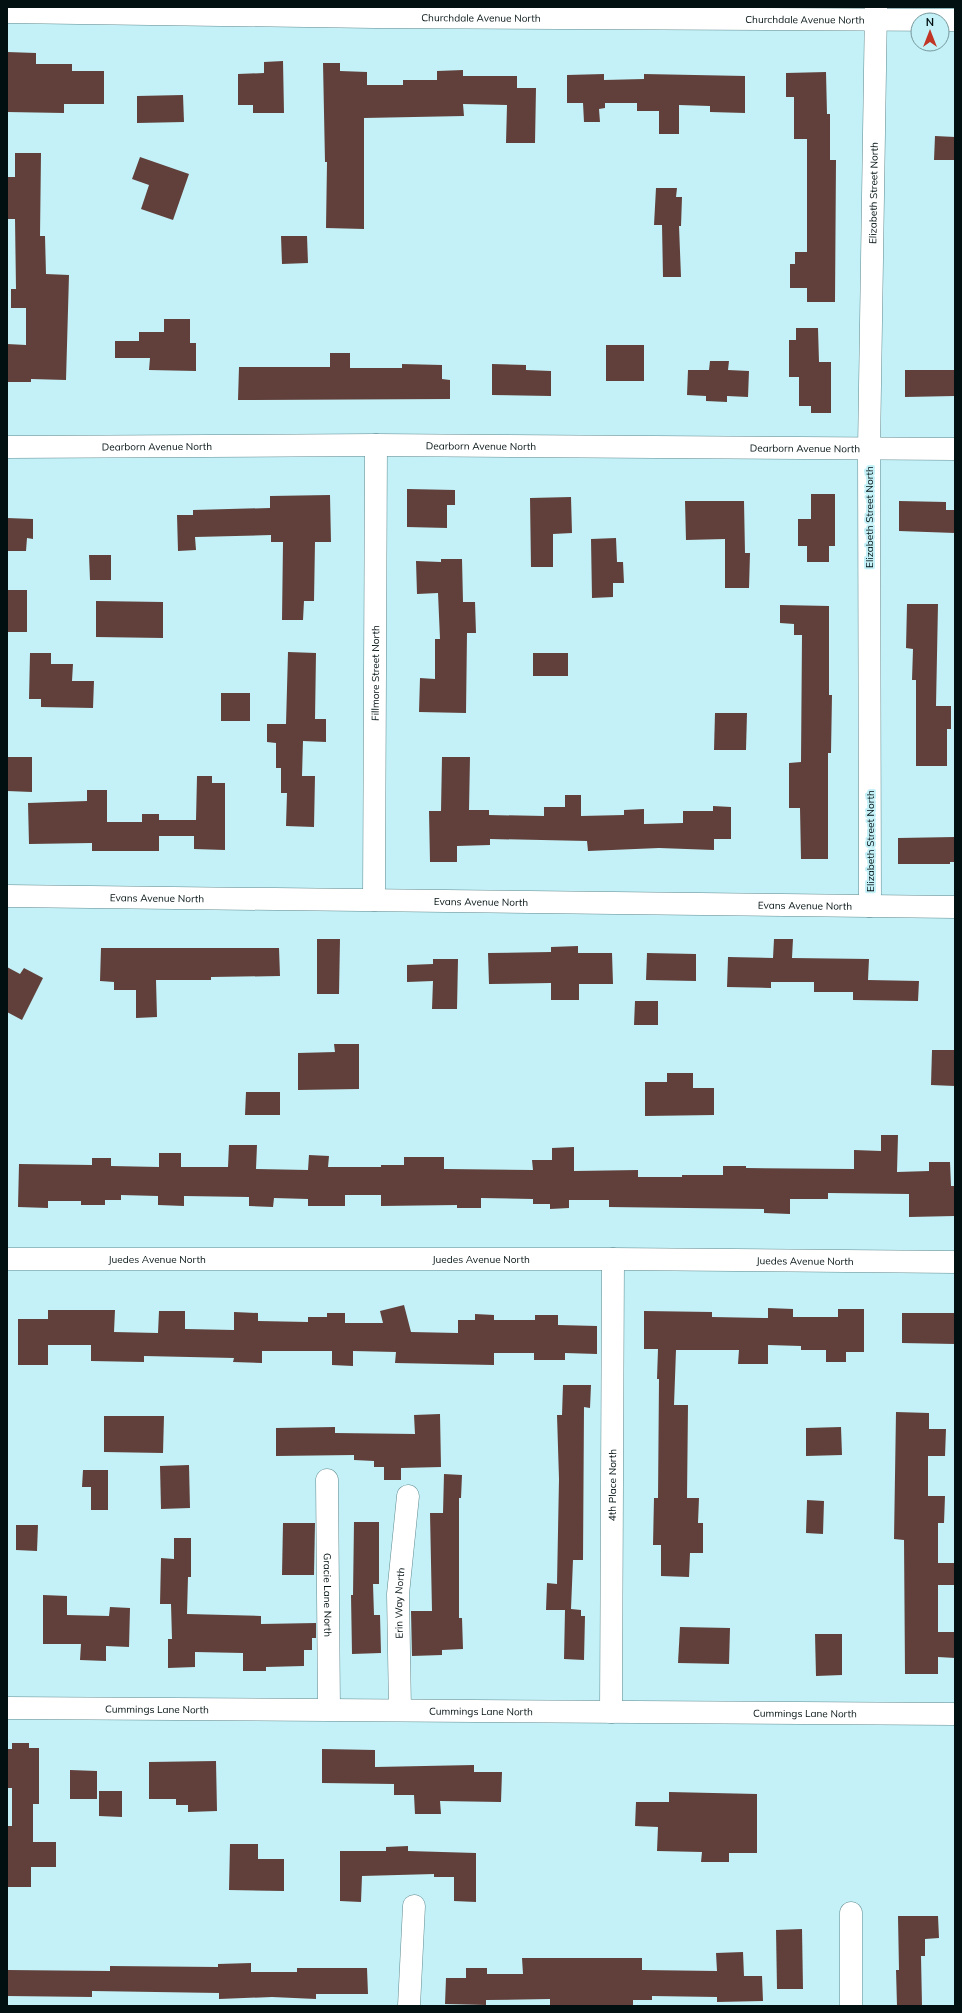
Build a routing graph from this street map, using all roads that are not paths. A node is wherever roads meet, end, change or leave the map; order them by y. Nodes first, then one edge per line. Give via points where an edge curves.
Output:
1 (7, 12) edge
2 (374, 12) edge
3 (876, 13) edge
4 (955, 20) edge
5 (376, 445) junction
6 (7, 447) edge
7 (869, 449) junction
8 (955, 449) edge
9 (7, 896) edge
10 (374, 900) junction
11 (870, 906) junction
12 (955, 907) edge
13 (7, 1259) edge
14 (613, 1260) junction
15 (955, 1262) edge
16 (327, 1480) dead end
17 (408, 1496) dead end
18 (7, 1708) edge
19 (329, 1709) junction
20 (400, 1710) junction
21 (611, 1712) junction
22 (955, 1714) edge
23 (414, 1906) dead end
24 (851, 1913) dead end
25 (409, 2006) edge
26 (851, 2006) edge

1 - 2 street, Churchdale Avenue North
2 - 3 street, Churchdale Avenue North
3 - 4 street, Churchdale Avenue North
3 - 7 street, Elizabeth Street North
5 - 6 street, Dearborn Avenue North
5 - 7 street, Dearborn Avenue North
5 - 10 street, Fillmore Street North
7 - 8 street, Dearborn Avenue North
7 - 11 street, Elizabeth Street North
9 - 10 street, Evans Avenue North
10 - 11 street, Evans Avenue North
11 - 12 street, Evans Avenue North
13 - 14 street, Juedes Avenue North
14 - 15 street, Juedes Avenue North
14 - 21 street, 4th Place North
16 - 19 street, Gracie Lane North
17 - 20 street, Erin Way North via 398,1594
18 - 19 street, Cummings Lane North
19 - 20 street, Cummings Lane North
20 - 21 street, Cummings Lane North
21 - 22 street, Cummings Lane North
23 - 25 street
24 - 26 street

